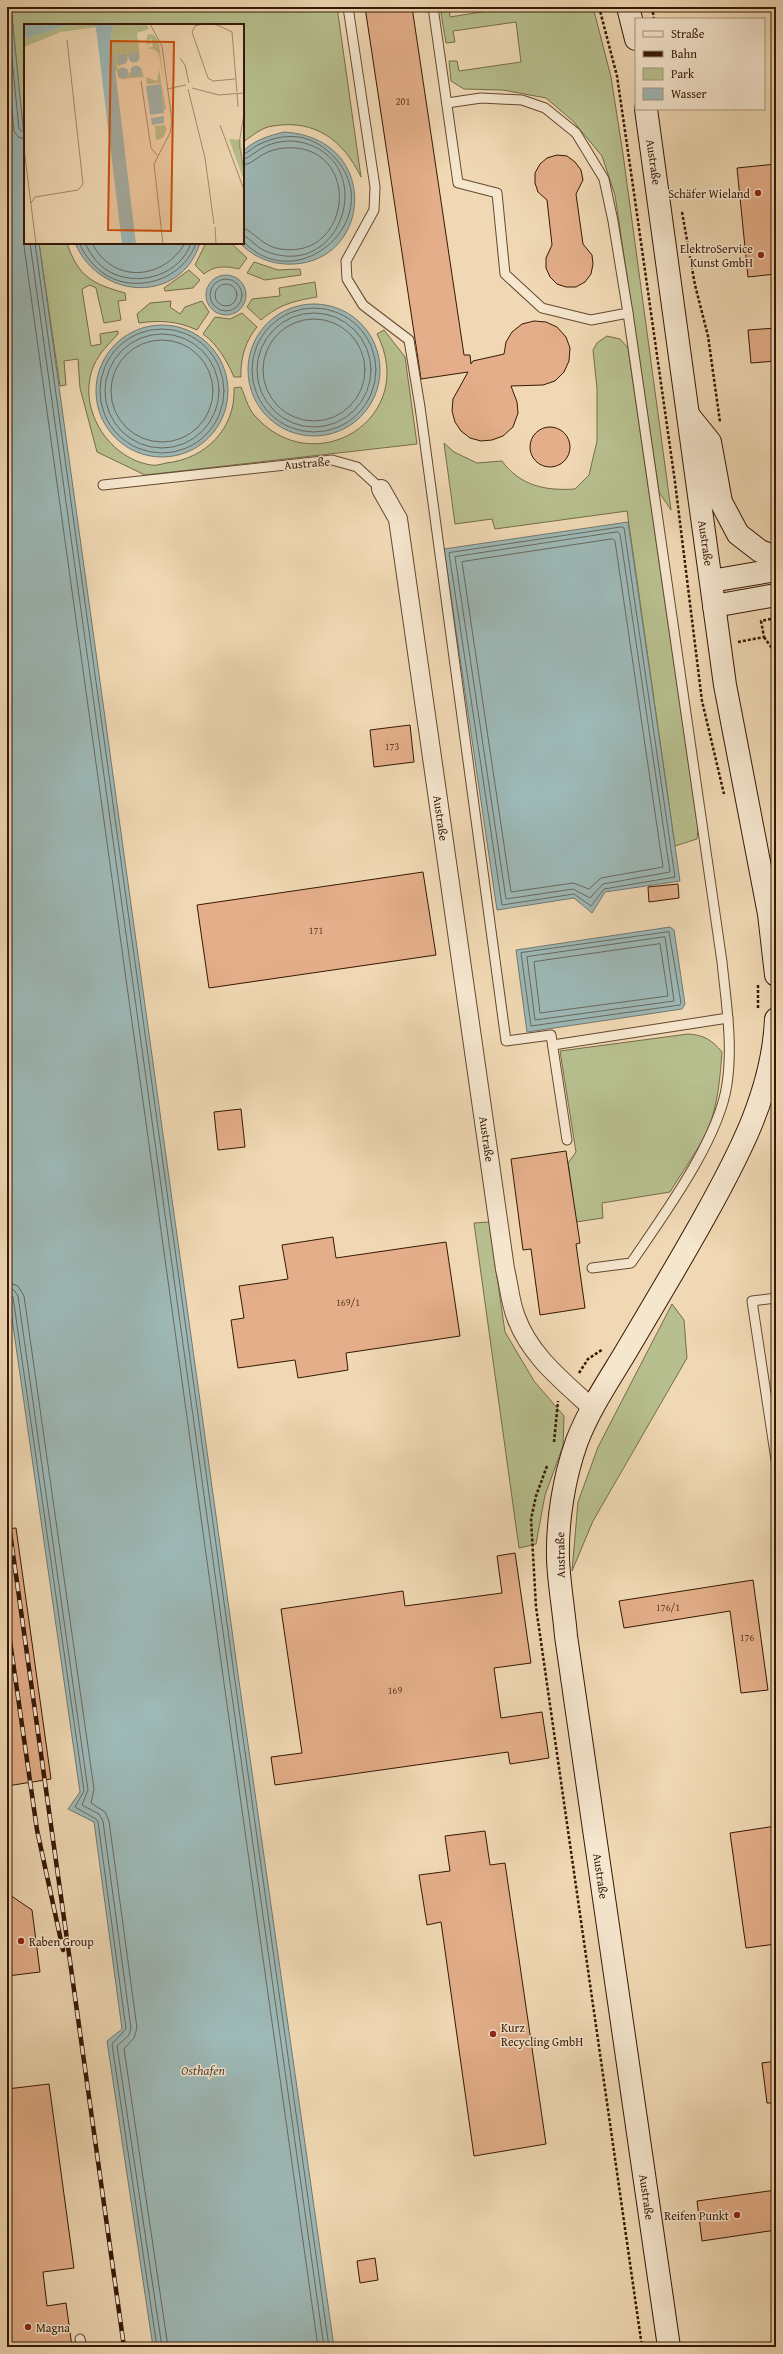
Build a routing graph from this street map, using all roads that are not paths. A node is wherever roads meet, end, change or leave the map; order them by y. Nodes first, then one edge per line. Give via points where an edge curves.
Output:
1 (348, 7) edge
2 (433, 7) edge
3 (628, 7) edge
4 (635, 36) edge
5 (447, 103) junction
6 (646, 110) edge
7 (628, 313) junction
8 (688, 416) junction
9 (103, 485) dead end
10 (381, 490) joint
11 (776, 557) edge
12 (776, 570) edge
13 (711, 581) junction
14 (776, 595) edge
15 (714, 606) junction
16 (776, 975) edge
17 (728, 1018) junction
18 (776, 1019) edge
19 (553, 1045) junction
20 (567, 1140) dead end
21 (592, 1268) dead end
22 (776, 1298) edge
23 (592, 1408) junction
24 (776, 1460) edge
25 (669, 2347) edge

1 - 19 lane via 375,187 374,210 346,261 347,279 363,305 409,340 422,415 506,1041 551,1035
2 - 5 lane
3 - 4 main road
5 - 7 lane via 481,98 522,100 545,108 576,133 604,179
5 - 7 lane via 458,183 497,193 505,274 542,308 590,320
6 - 8 main road, Austraße
7 - 17 lane
8 - 11 main road via 710,442 721,502 738,534 760,551
8 - 13 main road, Austraße
9 - 10 lane, Austraße via 332,460 357,467
10 - 23 street, Austraße via 398,519 504,1261 515,1316 524,1337 536,1355
12 - 13 main road
13 - 15 main road, Austraße
14 - 15 main road
15 - 16 main road, Austraße via 725,685 769,914
17 - 19 lane
17 - 21 lane via 727,1085 710,1135 671,1204 631,1263
18 - 23 main road, Austraße via 772,1054 763,1091 736,1161 683,1256
19 - 20 lane
22 - 24 lane via 752,1301
23 - 25 main road, Austraße via 577,1441 564,1490 558,1560

